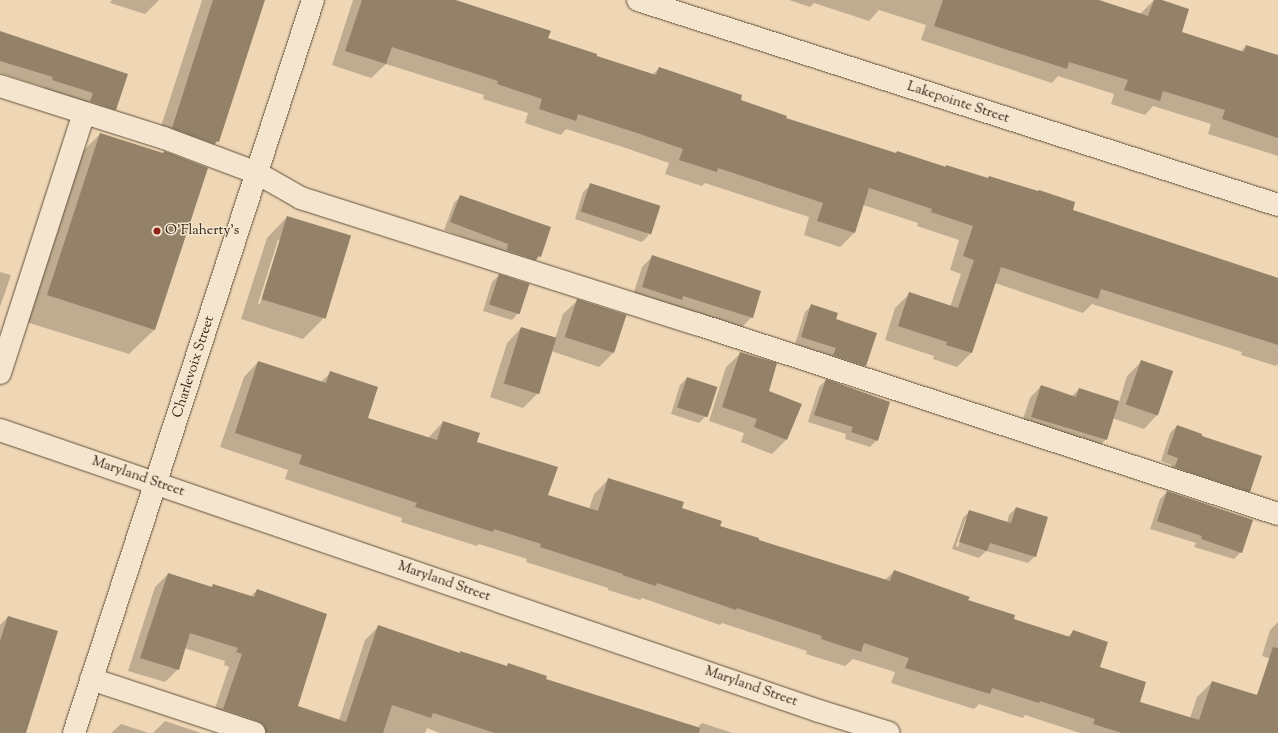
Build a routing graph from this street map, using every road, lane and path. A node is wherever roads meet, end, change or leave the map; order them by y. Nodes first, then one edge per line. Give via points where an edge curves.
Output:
1 (313, 0) edge
2 (638, 0) edge
3 (0, 86) edge
4 (84, 113) junction
5 (256, 173) junction
6 (1278, 206) edge
7 (0, 373) edge
8 (0, 430) edge
9 (156, 483) junction
10 (1278, 514) edge
11 (91, 679) junction
12 (74, 733) edge
13 (254, 733) edge
14 (889, 733) edge

1 - 5 street, Charlevoix Street
2 - 6 street, Lakepointe Street
3 - 4 street
4 - 5 street via 164,138
4 - 7 street
5 - 9 street, Charlevoix Street
5 - 10 street via 300,198 697,324
8 - 9 street, Maryland Street
9 - 11 street, Charlevoix Street
9 - 14 street, Maryland Street
11 - 12 street, Charlevoix Street
11 - 13 street

